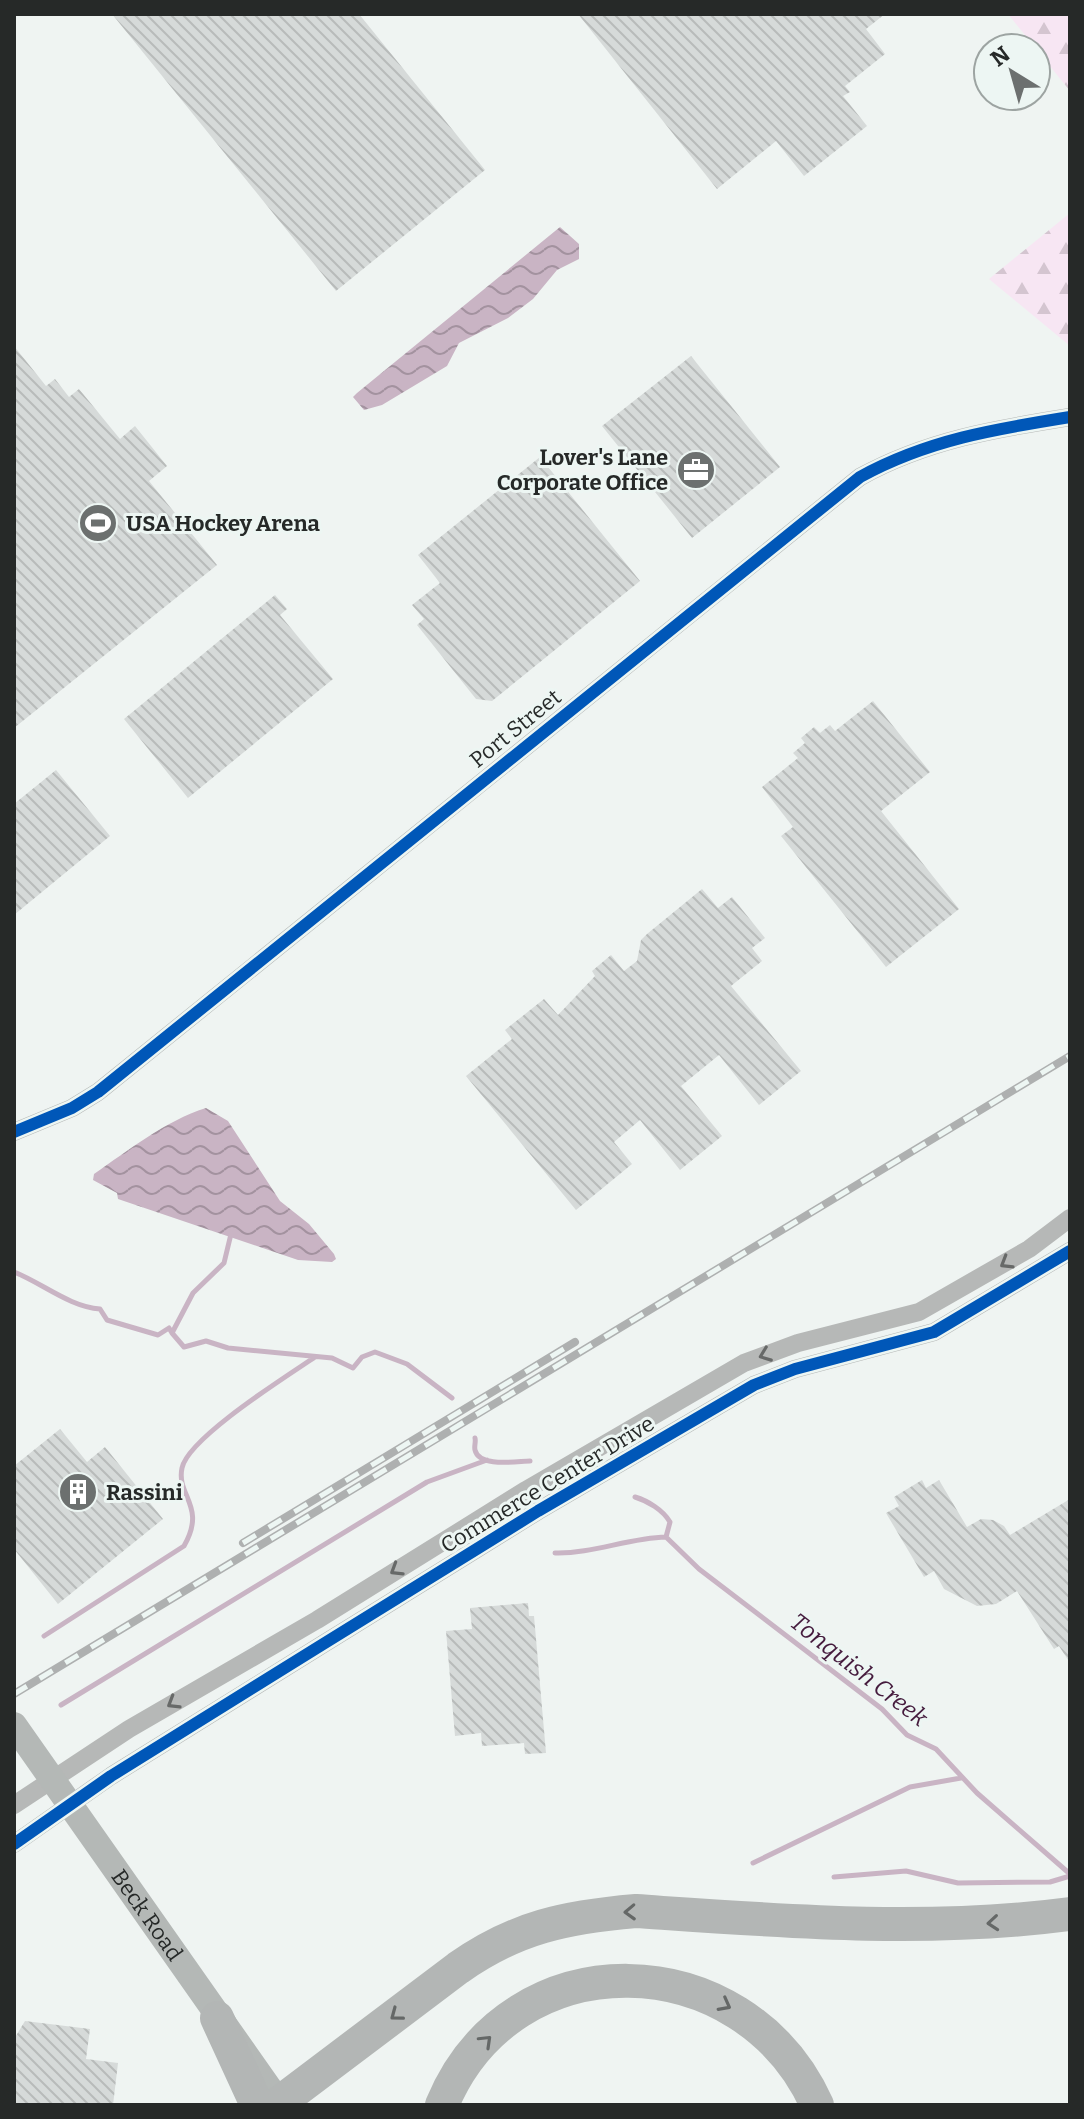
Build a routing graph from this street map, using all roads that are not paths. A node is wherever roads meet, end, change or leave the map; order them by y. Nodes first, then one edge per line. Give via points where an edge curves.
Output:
1 (1070, 417) edge
2 (14, 1132) edge
3 (1070, 1218) edge
4 (1070, 1251) edge
5 (526, 1490) junction
6 (538, 1511) junction
7 (14, 1725) edge
8 (51, 1778) junction
9 (14, 1805) edge
10 (70, 1805) junction
11 (14, 1844) edge
12 (1070, 1914) edge
13 (217, 2018) joint
14 (272, 2104) edge
15 (442, 2105) edge
16 (817, 2105) edge

1 - 2 street, Port Street via 942,440 860,477 98,1092
3 -> 5 street, Commerce Center Drive via 951,1296 894,1320 806,1340 744,1363
4 - 6 street, Commerce Center Drive via 934,1332 754,1385
5 - 6 street
5 -> 8 street, Commerce Center Drive
6 - 10 street, Commerce Center Drive
7 - 8 main road, Beck Road
8 - 9 street, Commerce Center Drive
8 - 10 main road, Beck Road
10 - 11 street, Commerce Center Drive
10 - 13 main road, Beck Road
12 -> 14 highway via 909,1926 636,1911 544,1924 489,1946
13 - 14 highway
15 -> 16 highway via 465,2064 515,2016 565,1991 634,1980 696,1991 743,2015 790,2058

